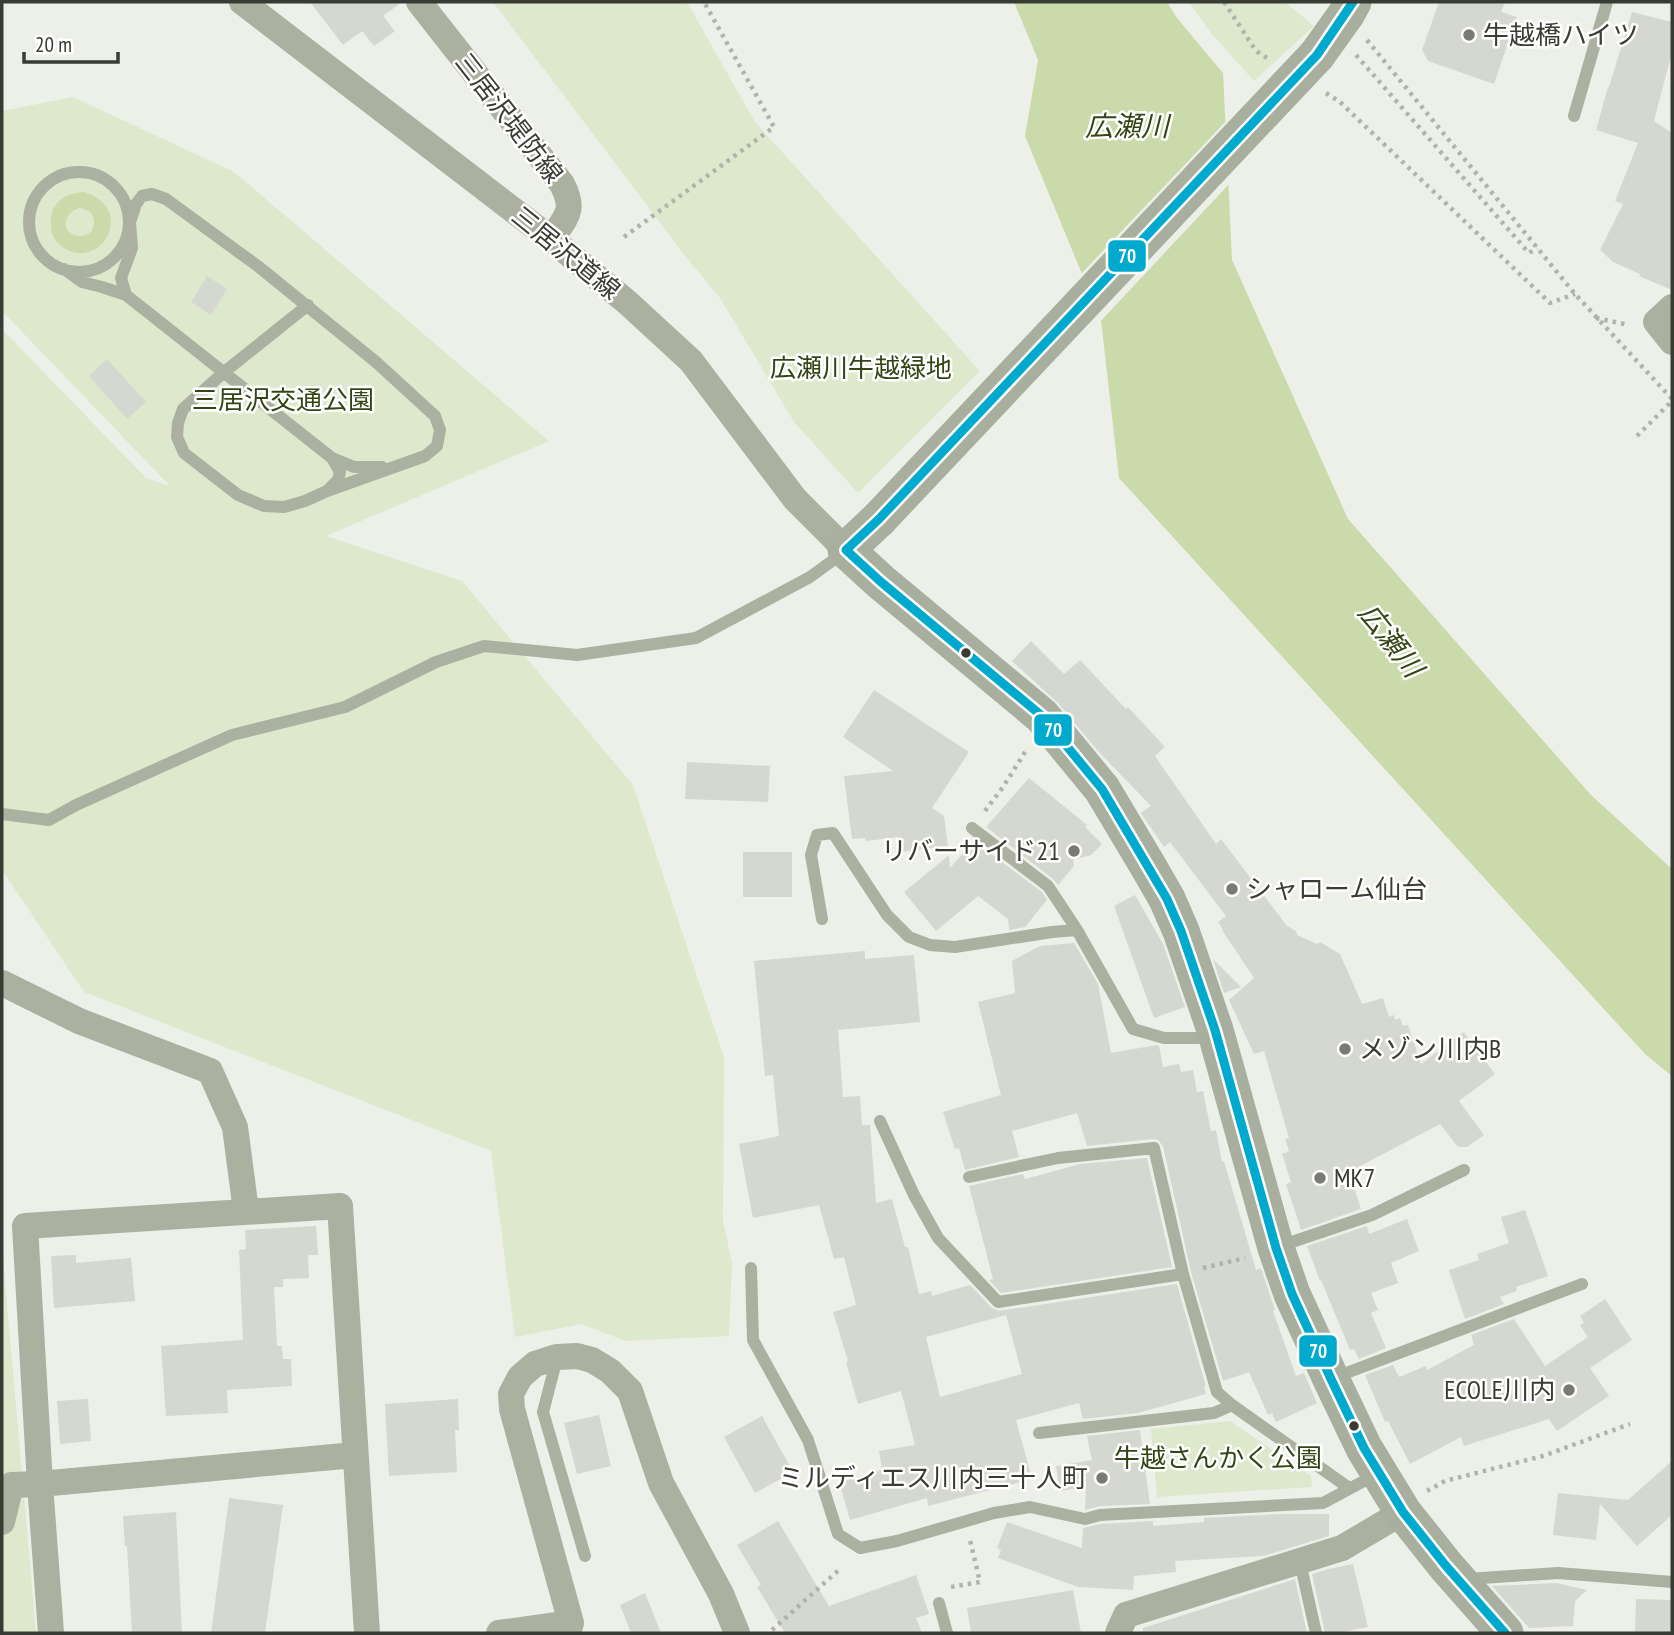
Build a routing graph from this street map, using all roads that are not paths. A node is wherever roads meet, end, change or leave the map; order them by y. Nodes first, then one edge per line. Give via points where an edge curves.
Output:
1 (242, 2) edge
2 (419, 2) edge
3 (1607, 2) edge
4 (1358, 19) edge
5 (1574, 116) dead end
6 (130, 222) junction
7 (551, 239) junction
8 (64, 269) junction
9 (126, 296) junction
10 (308, 305) junction
11 (223, 373) junction
12 (332, 458) junction
13 (403, 464) junction
14 (327, 491) junction
15 (846, 550) junction
16 (2, 814) edge
17 (972, 828) road end
18 (822, 919) dead end
19 (1077, 930) junction
20 (2, 983) edge
21 (1215, 1030) junction
22 (880, 1121) dead end
23 (1464, 1170) dead end
24 (969, 1177) dead end
25 (246, 1212) junction
26 (1263, 1252) junction
27 (751, 1268) dead end
28 (1183, 1274) junction
29 (1582, 1284) dead end
30 (557, 1357) junction
31 (1331, 1379) junction
32 (1232, 1405) junction
33 (1039, 1433) dead end
34 (355, 1455) junction
35 (1364, 1481) junction
36 (40, 1484) junction
37 (1410, 1504) junction
38 (2, 1522) edge
39 (585, 1556) dead end
40 (1300, 1562) junction
41 (1458, 1580) junction
42 (1672, 1582) edge
43 (939, 1603) dead end
44 (569, 1628) edge
45 (51, 1633) edge
46 (367, 1633) edge
47 (499, 1633) edge
48 (737, 1633) edge
49 (947, 1633) edge
50 (1118, 1633) edge
51 (1316, 1633) edge
52 (1505, 1633) edge

1 - 7 street, 三居沢道線
2 - 7 street, 三居沢堤防線 via 562,184 570,199 568,215
3 - 5 lane
4 - 15 street, bridge via 1347,13 1318,72
6 - 8 lane via 127,238 109,262 95,270
6 - 8 lane via 120,192 109,181 80,171 50,181 32,206 31,237 49,262
6 - 9 lane via 132,248 121,278
6 - 10 lane via 142,196 166,199
7 - 15 street, 三居沢道線 via 691,361 795,499
8 - 9 lane via 82,282
9 - 11 lane
10 - 11 lane
10 - 13 lane via 435,415 440,430 438,446
11 - 12 lane
11 - 14 lane via 183,409 177,437 184,453 238,495 264,506 284,507
12 - 13 lane via 354,467
12 - 14 lane via 340,472
13 - 14 lane
15 - 16 lane via 810,577 696,638 576,655 484,646 436,662 345,707 232,734 49,820
15 - 21 street via 1042,716 1102,789 1167,899
17 - 19 lane via 1048,886
18 - 19 lane via 811,855 817,835 833,834 887,915 909,937 955,947
19 - 21 lane via 1133,1029 1164,1038 1202,1038
20 - 25 street via 79,1021 210,1072 235,1127
21 - 26 street
22 - 28 lane via 938,1238 998,1302
23 - 26 lane via 1372,1215
24 - 28 lane via 1058,1158 1154,1148
25 - 34 street via 340,1206
25 - 36 street via 25,1226
26 - 31 street via 1292,1294
27 - 35 lane via 753,1340 808,1440 838,1534 860,1548 1030,1507 1084,1519 1323,1503
28 - 32 lane via 1217,1391
29 - 31 lane
30 - 39 lane via 543,1412
30 - 44 street via 536,1364 520,1377 511,1394
30 - 48 street via 592,1360 631,1391 661,1483
31 - 35 street via 1364,1448
32 - 33 lane via 1214,1413
32 - 35 lane
34 - 36 street
34 - 46 street
35 - 37 street
36 - 38 street via 11,1485
36 - 45 street
37 - 40 street via 1342,1548
37 - 41 street
40 - 50 street via 1126,1615
40 - 51 lane
41 - 42 lane via 1558,1573
41 - 52 street
43 - 49 lane
44 - 47 street

